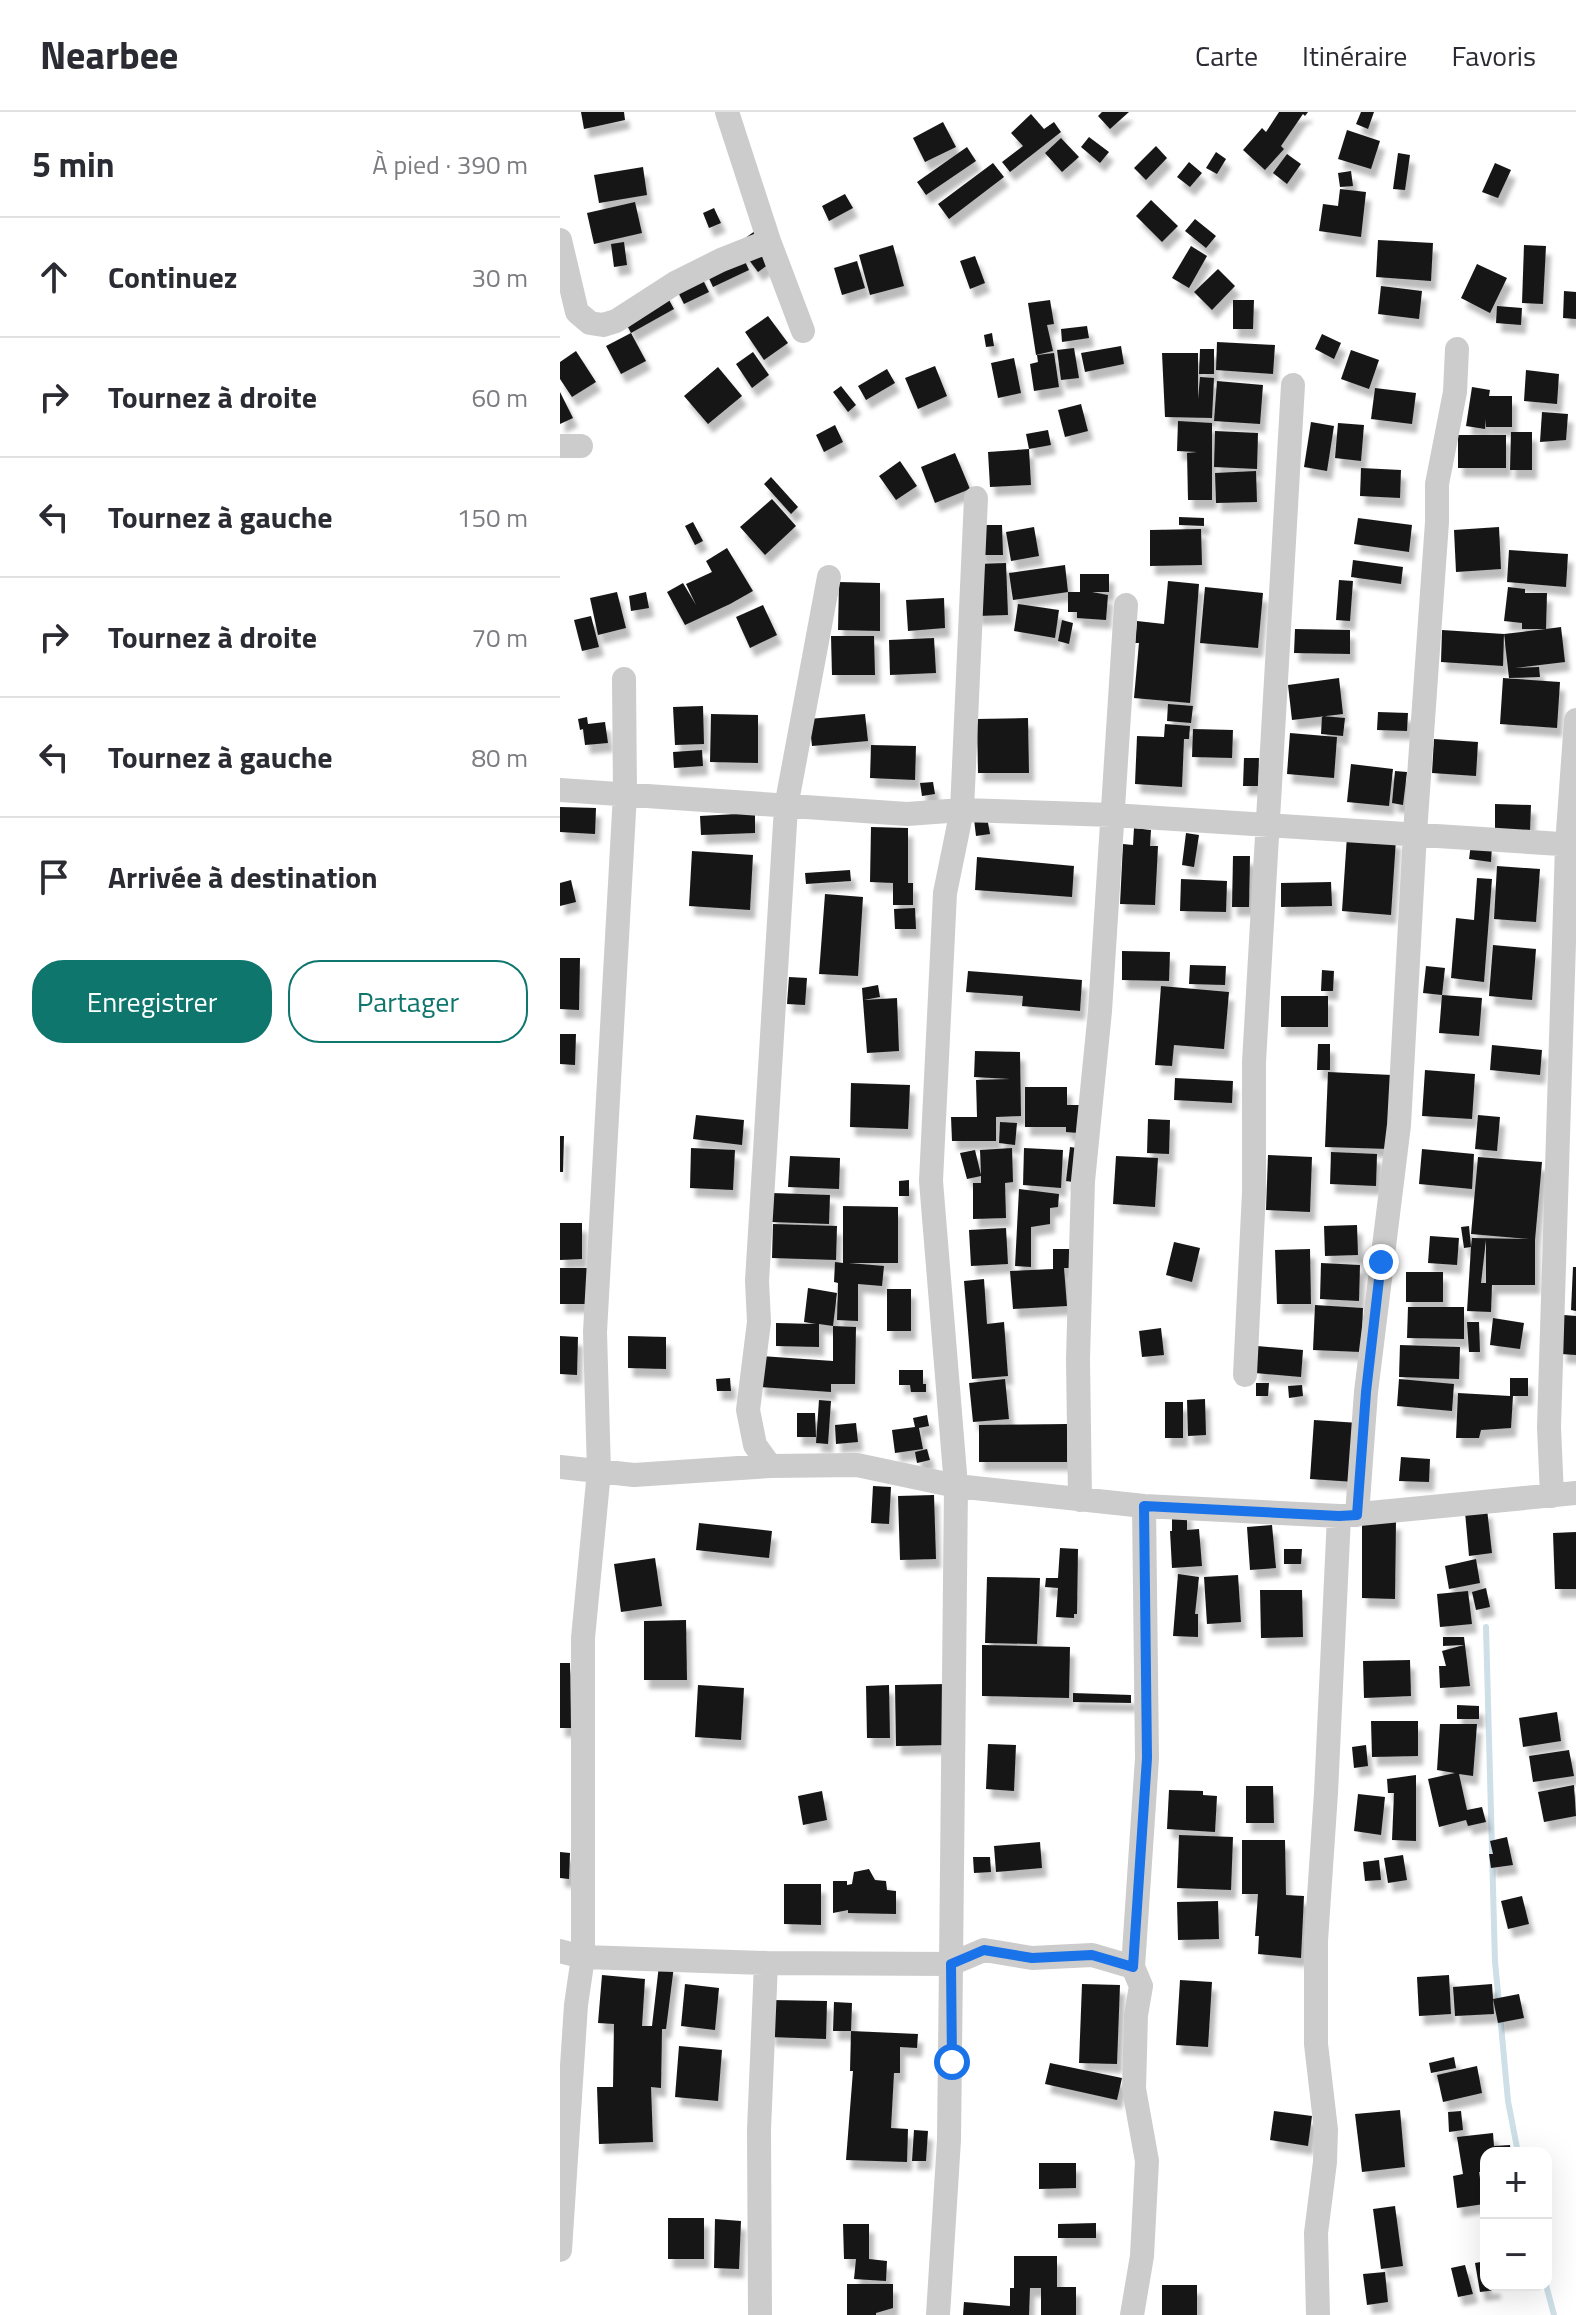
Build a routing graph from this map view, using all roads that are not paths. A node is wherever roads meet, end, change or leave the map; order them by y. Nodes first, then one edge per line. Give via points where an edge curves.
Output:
1 (727, 112) edge
2 (560, 240) edge
3 (769, 241) junction
4 (803, 331) dead end
5 (1457, 349) dead end
6 (1293, 385) dead end
7 (976, 498) dead end
8 (829, 577) dead end
9 (1126, 605) dead end
10 (624, 679) dead end
11 (1576, 720) edge
12 (560, 790) edge
13 (625, 794) junction
14 (786, 807) junction
15 (962, 810) junction
16 (1112, 815) junction
17 (1266, 823) junction
18 (1415, 833) junction
19 (1571, 845) edge
20 (1245, 1375) dead end
21 (770, 1466) junction
22 (560, 1467) edge
23 (599, 1471) junction
24 (956, 1486) junction
25 (1564, 1494) edge
26 (1080, 1500) junction
27 (1144, 1506) junction
28 (1348, 1516) junction
29 (571, 1954) edge
30 (766, 1963) junction
31 (951, 1964) junction
32 (1133, 1967) junction
33 (560, 2250) edge
34 (760, 2315) edge
35 (938, 2315) edge
36 (1132, 2315) edge
37 (1318, 2315) edge

1 - 3 street
2 - 3 street via 577,312 590,323 603,325 675,283
3 - 4 street
5 - 18 street via 1455,392 1437,484
6 - 17 street
7 - 15 street
8 - 14 street
9 - 16 street
10 - 13 street
11 - 19 street
12 - 13 street
13 - 14 street
13 - 23 street via 595,1332
14 - 15 street via 907,814
14 - 21 street via 759,1322 748,1410 755,1445
15 - 16 street
15 - 24 street via 945,893 931,1181
16 - 17 street
16 - 26 street via 1083,1181
17 - 18 street
17 - 20 street
18 - 19 street
18 - 28 street via 1399,1125
19 - 25 street via 1549,1427
21 - 23 street via 634,1475
21 - 24 street via 857,1465
22 - 23 street
23 - 29 street via 583,1638
24 - 26 street
24 - 31 street
25 - 28 street
26 - 27 street
27 - 28 street
27 - 32 street via 1147,1758
28 - 37 street via 1316,1941 1316,2044 1326,2130 1316,2233
29 - 30 street
29 - 33 street via 576,2005
30 - 31 street
30 - 34 street via 759,2130
31 - 32 street via 984,1950 1032,1958 1092,1955
31 - 35 street via 949,2140
32 - 36 street via 1141,1986 1134,2089 1147,2161 1142,2256

